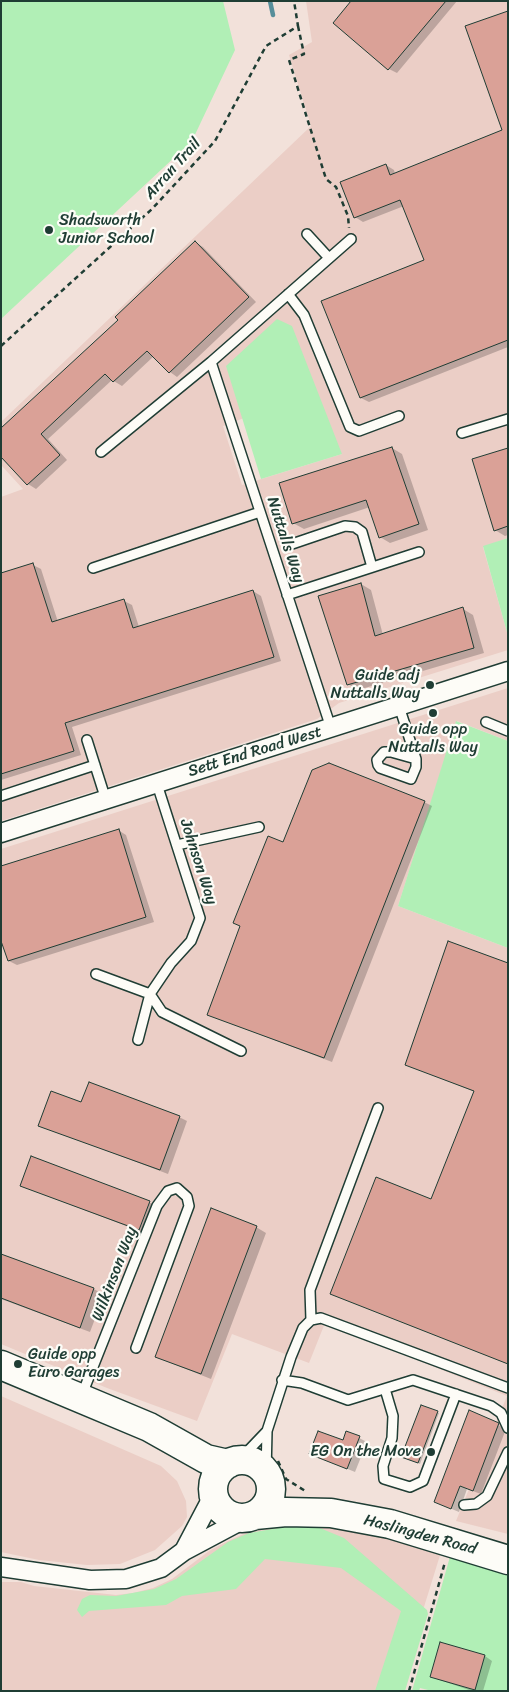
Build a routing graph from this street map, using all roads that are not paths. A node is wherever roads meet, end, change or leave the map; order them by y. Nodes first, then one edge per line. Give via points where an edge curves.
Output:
1 (307, 234) dead end
2 (351, 239) road end
3 (329, 258) junction
4 (288, 294) junction
5 (211, 362) junction
6 (399, 416) dead end
7 (508, 419) edge
8 (462, 433) dead end
9 (101, 452) dead end
10 (260, 512) junction
11 (292, 544) dead end
12 (419, 552) dead end
13 (372, 567) junction
14 (93, 568) dead end
15 (287, 595) junction
16 (508, 671) edge
17 (399, 706) junction
18 (486, 722) dead end
19 (331, 728) junction
20 (508, 731) edge
21 (87, 740) dead end
22 (416, 759) dead end
23 (96, 765) junction
24 (157, 784) junction
25 (1, 796) edge
26 (106, 800) junction
27 (260, 827) dead end
28 (1, 833) edge
29 (177, 845) junction
30 (96, 974) dead end
31 (150, 994) junction
32 (138, 1040) dead end
33 (241, 1051) dead end
34 (378, 1108) dead end
35 (310, 1320) junction
36 (136, 1348) dead end
37 (1, 1365) edge
38 (282, 1380) junction
39 (508, 1388) edge
40 (385, 1389) junction
41 (456, 1394) junction
42 (81, 1397) junction
43 (507, 1425) edge
44 (267, 1431) junction
45 (177, 1444) junction
46 (508, 1452) edge
47 (231, 1463) junction
48 (267, 1475) junction
49 (213, 1495) junction
50 (464, 1505) dead end
51 (331, 1513) junction
52 (251, 1516) junction
53 (184, 1551) junction
54 (508, 1560) edge
55 (1, 1567) edge

1 - 3 lane
2 - 3 lane
3 - 4 lane
4 - 5 lane
4 - 6 lane via 304,315 350,427 359,431
5 - 9 lane
5 - 10 lane, Nuttalls Way
7 - 8 lane
10 - 14 lane
10 - 15 lane, Nuttalls Way
11 - 13 lane via 345,526 355,527 362,532
12 - 13 lane
13 - 15 lane
15 - 19 lane, Nuttalls Way
16 - 17 street, Sett End Road West
17 - 19 street, Sett End Road West
17 - 22 lane
18 - 20 lane
19 - 24 street, Sett End Road West
21 - 23 lane
23 - 25 lane
23 - 26 lane
24 - 26 street, Sett End Road West
24 - 29 lane, Johnson Way
26 - 28 street, Sett End Road West
27 - 29 lane
29 - 31 lane, Johnson Way via 200,918 191,941
30 - 31 lane
31 - 32 lane, Johnson Way
31 - 33 lane via 162,1012
34 - 35 lane via 310,1290
35 - 38 lane via 303,1328
35 - 39 lane via 320,1318
36 - 42 lane, Wilkinson Way via 189,1206 187,1197 177,1188 168,1191 157,1206
37 - 42 highway
38 - 40 lane via 302,1383 348,1400
38 - 44 lane
40 - 41 lane via 413,1380
40 - 41 lane via 393,1416 392,1438 382,1466 384,1479 410,1487 423,1480
41 - 43 lane via 491,1406
42 - 45 highway via 149,1427
44 - 47 lane
44 - 48 lane
45 - 47 highway via 206,1459
45 - 49 highway
46 - 50 lane via 487,1496 476,1504
47 - 48 highway via 252,1462
47 - 49 highway via 216,1477
48 - 51 highway, Haslingden Road via 289,1491
48 - 52 highway via 268,1502
49 - 52 highway via 222,1511 238,1518
49 - 53 street
51 - 52 highway, Haslingden Road via 286,1512
51 - 54 highway, Haslingden Road via 390,1524
52 - 53 street
53 - 55 street via 152,1572 112,1581

